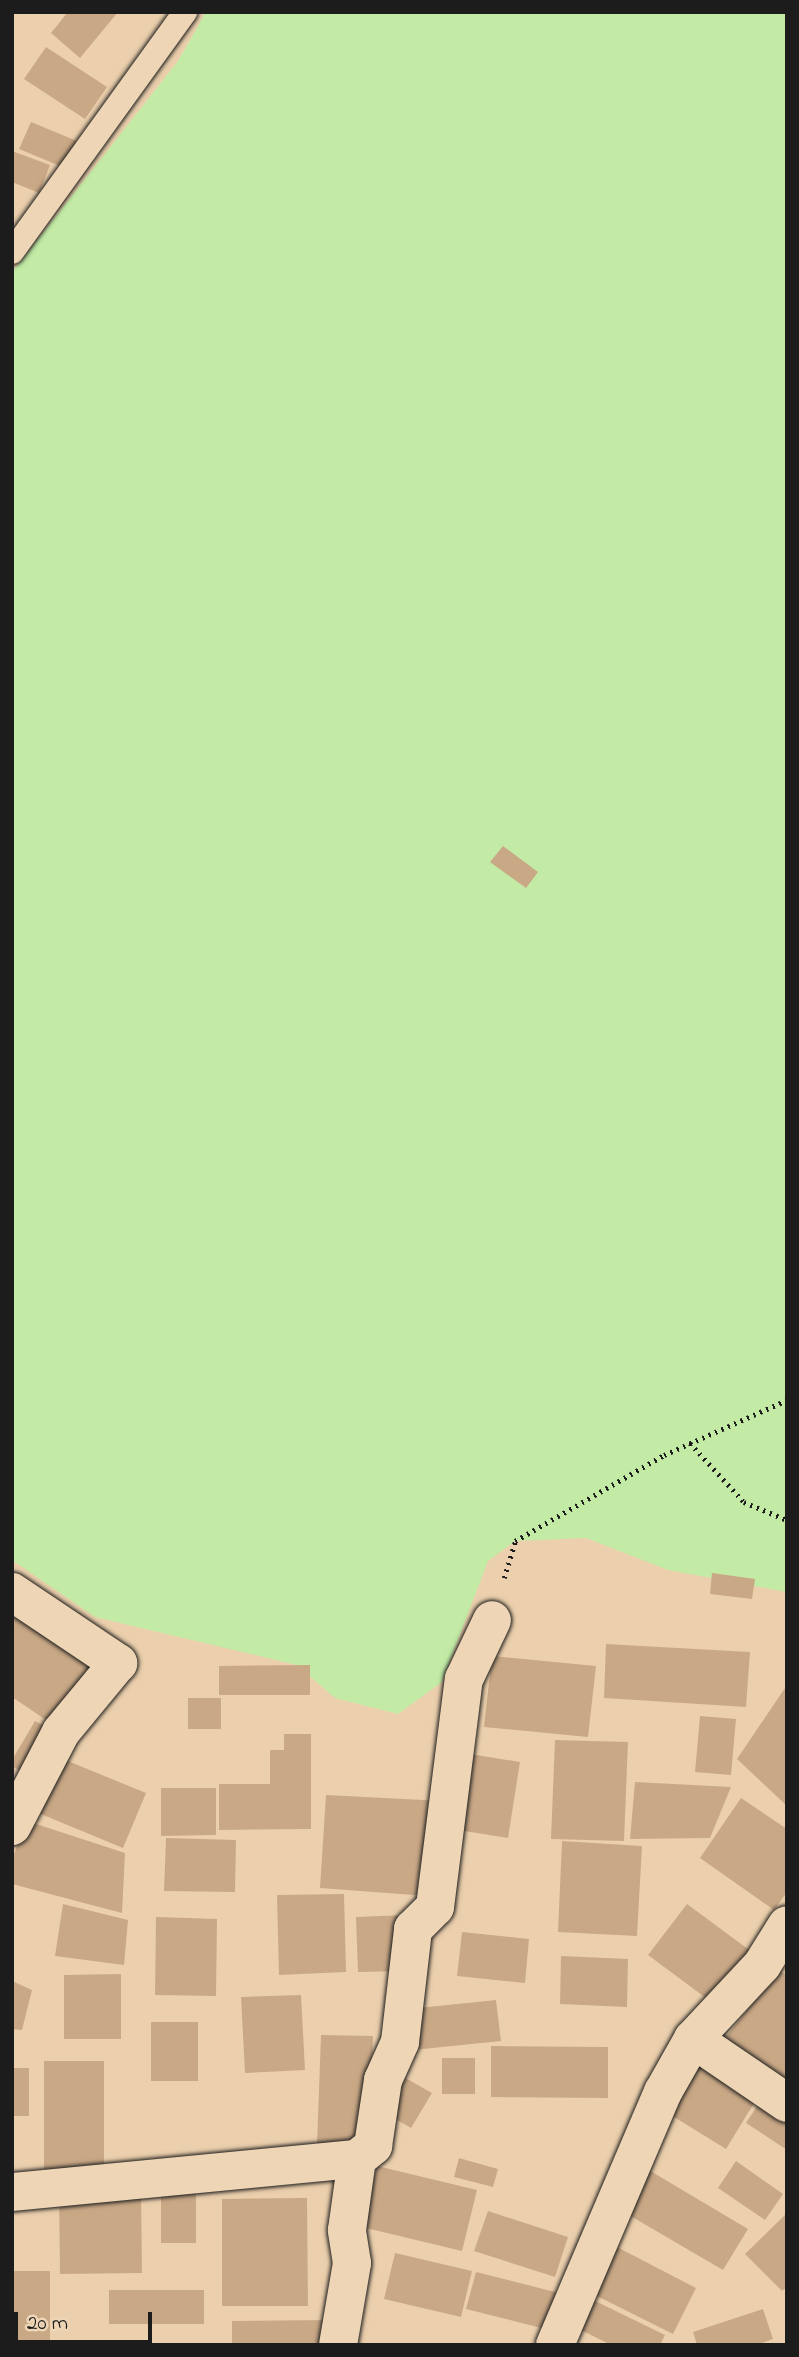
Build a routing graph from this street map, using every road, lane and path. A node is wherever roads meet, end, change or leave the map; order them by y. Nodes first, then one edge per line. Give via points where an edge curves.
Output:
1 (185, 12) edge
2 (12, 252) edge
3 (787, 1400) edge
4 (690, 1443) junction
5 (787, 1520) edge
6 (12, 1592) edge
7 (492, 1620) joint
8 (12, 1826) edge
9 (787, 1925) edge
10 (694, 2039) junction
11 (787, 2103) edge
12 (357, 2159) junction
13 (12, 2192) edge
14 (338, 2345) edge
15 (555, 2345) edge

1 - 2 lane
3 - 4 path
4 - 5 path via 744,1502
4 - 7 path via 515,1541
6 - 8 street via 118,1663 61,1732
7 - 12 street via 464,1679 435,1907 412,1929 400,2042 383,2080 373,2146
9 - 10 street via 762,1965
10 - 11 street
10 - 15 street via 663,2092
12 - 13 street
12 - 14 street via 347,2230 352,2263

